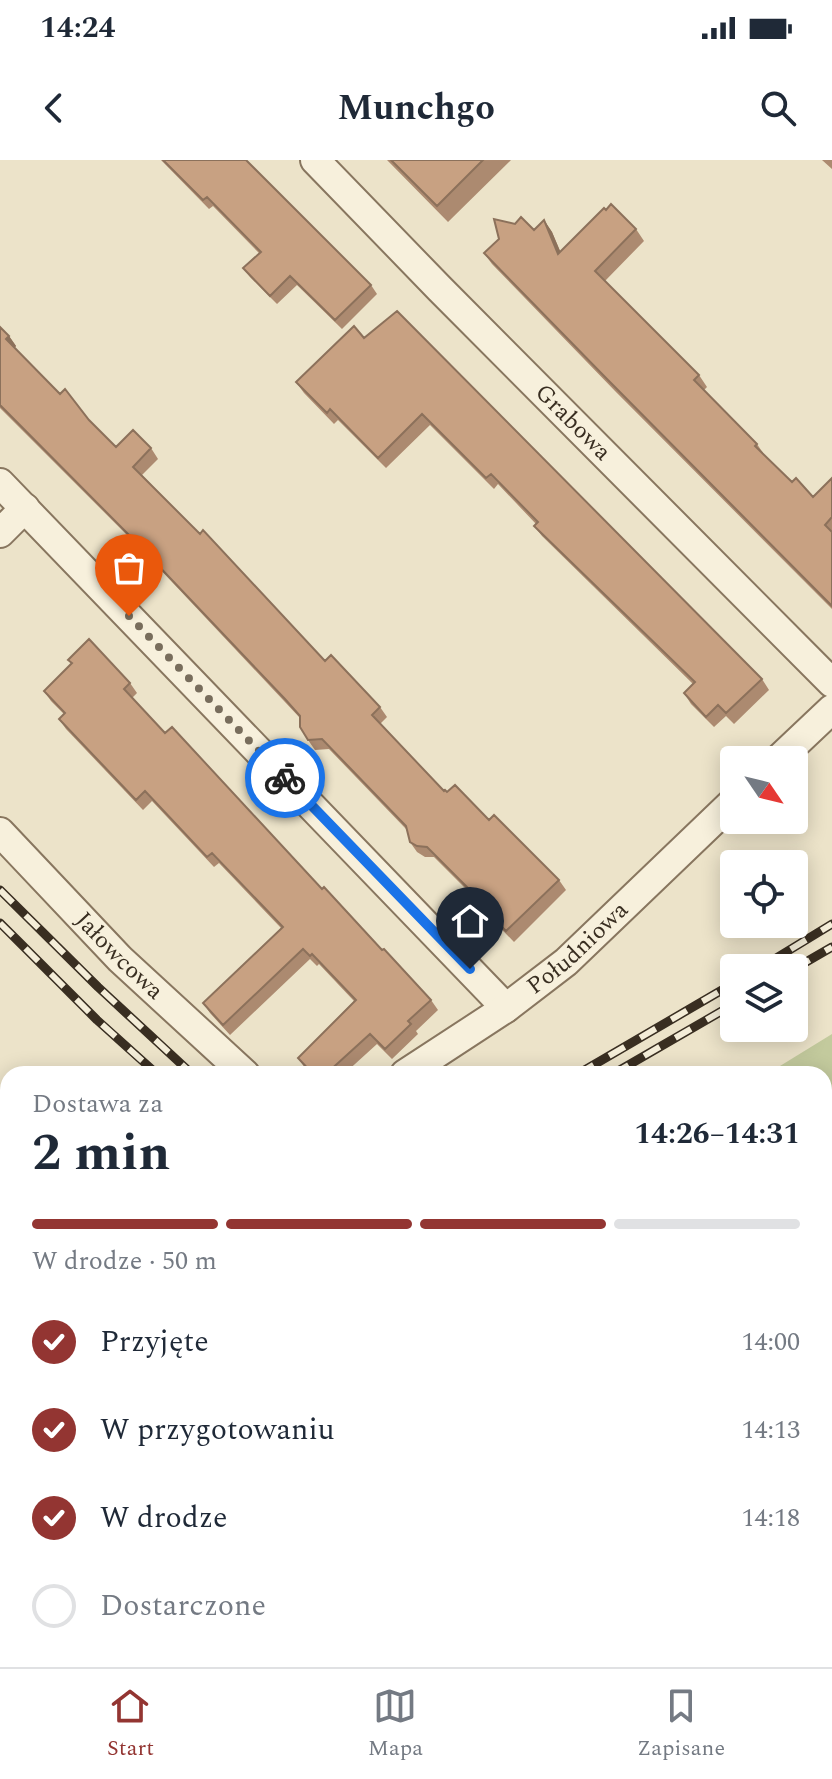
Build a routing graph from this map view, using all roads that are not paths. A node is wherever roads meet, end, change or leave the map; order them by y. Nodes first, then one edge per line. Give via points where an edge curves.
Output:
1 (315, 160) edge
2 (0, 483) edge
3 (25, 508) junction
4 (0, 533) edge
5 (832, 683) edge
6 (832, 709) edge
7 (793, 746) edge
8 (720, 814) edge
9 (0, 832) edge
10 (506, 1008) junction
11 (236, 1066) edge
12 (417, 1066) edge

1 - 5 street, Grabowa
2 - 3 street
3 - 4 street
3 - 10 street
6 - 7 street
8 - 10 street, Południowa via 566,962
9 - 11 street, Jałowcowa via 120,959
10 - 12 street, Południowa

